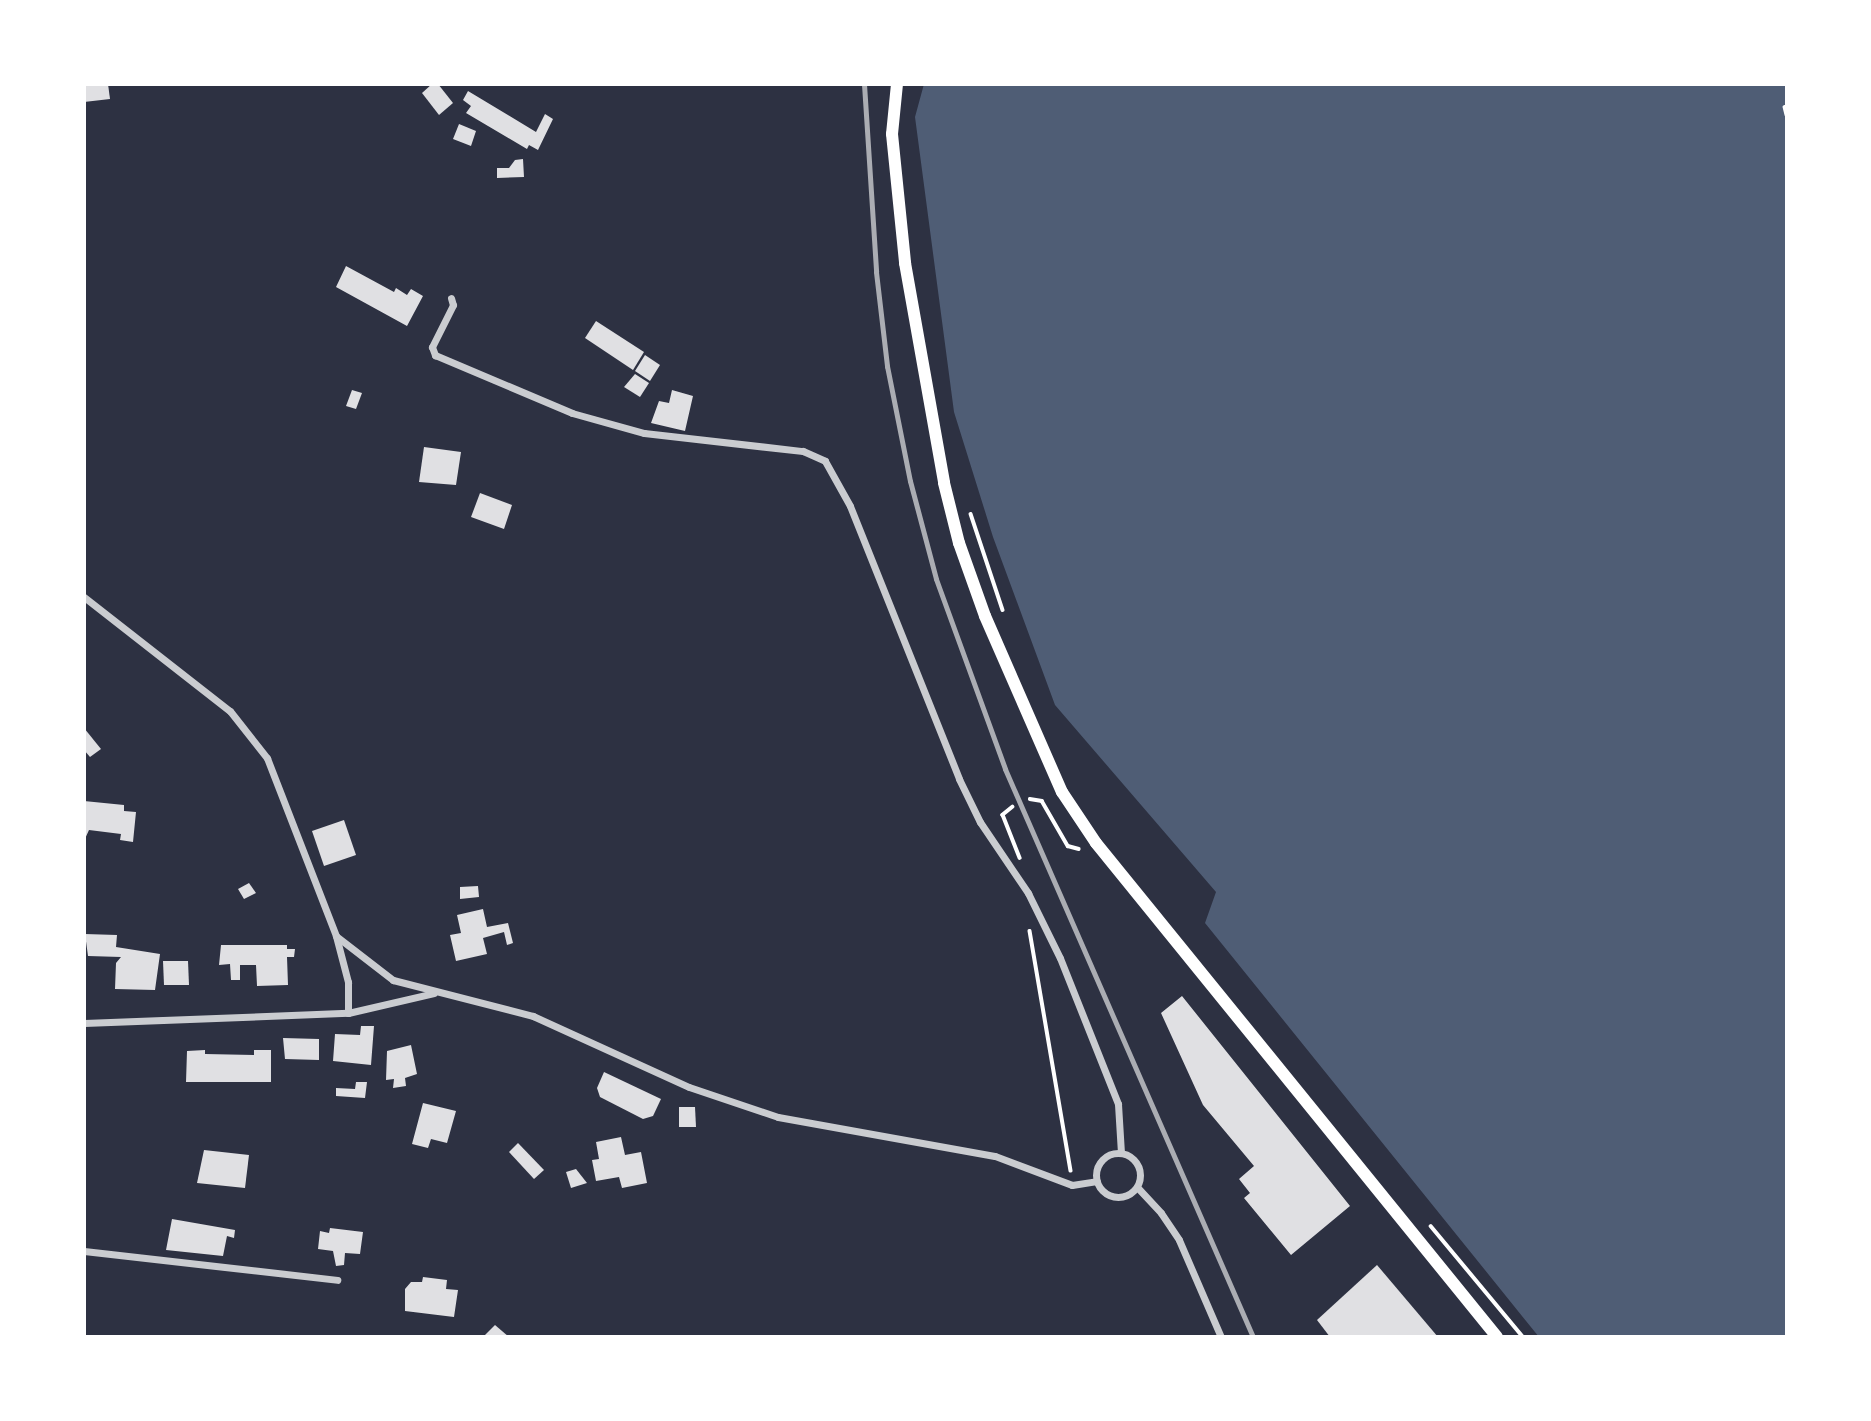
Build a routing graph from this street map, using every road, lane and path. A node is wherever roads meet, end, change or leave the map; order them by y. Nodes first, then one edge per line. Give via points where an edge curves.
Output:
1 (897, 84) edge
2 (1785, 107) dead end
3 (1787, 114) edge
4 (451, 298) dead end
5 (967, 502) dead end
6 (84, 597) edge
7 (1007, 621) dead end
8 (1030, 799) dead end
9 (1013, 807) dead end
10 (1096, 844) junction
11 (1010, 866) junction
12 (1029, 926) dead end
13 (336, 936) junction
14 (434, 993) junction
15 (348, 1013) junction
16 (84, 1023) edge
17 (1121, 1153) junction
18 (1097, 1181) junction
19 (1072, 1185) junction
20 (1137, 1187) junction
21 (84, 1251) edge
22 (337, 1280) dead end
23 (1221, 1337) edge
24 (1497, 1337) edge

1 - 10 main road via 892,134 905,263 923,380 956,531 1025,712 1062,792
2 - 3 path
4 - 11 street via 453,305 432,347 435,355 572,412 645,433 803,450 825,461 850,506 959,779 979,822
5 - 7 path
6 - 13 street via 143,640 249,731 267,758
8 - 10 path via 1042,801 1068,846 1086,852
9 - 11 path via 1003,815 1022,856
10 - 24 main road
11 - 17 street via 1060,958 1098,1052 1118,1104
12 - 19 path
13 - 14 street via 393,980
13 - 15 street via 348,982
14 - 15 street
14 - 19 street via 489,1002 533,1016 689,1087 778,1117 995,1156
15 - 16 street
17 - 18 street via 1099,1164
17 - 20 street via 1140,1170
18 - 19 street
18 - 20 street via 1115,1197
20 - 23 street via 1179,1240
21 - 22 street

